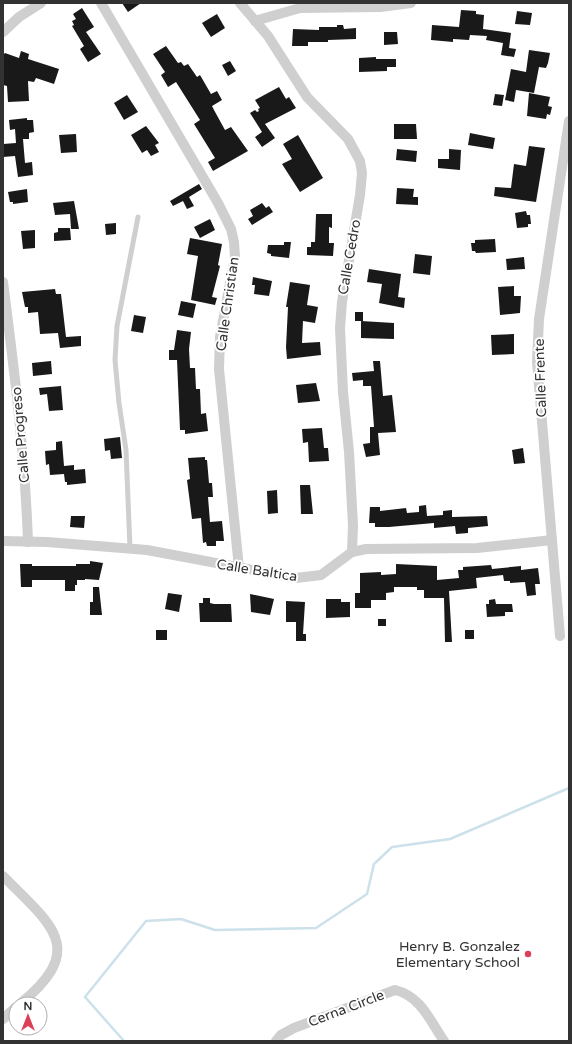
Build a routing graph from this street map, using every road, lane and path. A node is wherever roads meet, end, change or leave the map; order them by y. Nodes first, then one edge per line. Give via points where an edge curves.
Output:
1 (41, 3) edge
2 (101, 3) edge
3 (240, 3) edge
4 (411, 3) edge
5 (255, 21) junction
6 (3, 32) edge
7 (569, 121) edge
8 (138, 217) dead end
9 (3, 282) edge
10 (552, 540) junction
11 (3, 541) edge
12 (28, 542) junction
13 (130, 548) junction
14 (352, 552) junction
15 (239, 568) junction
16 (560, 636) dead end
17 (3, 876) edge
18 (30, 996) edge
19 (276, 1041) edge
20 (444, 1041) edge

1 - 6 street via 19,17
2 - 15 street, Calle Christian via 231,229 235,257 220,337 219,369
3 - 5 street, Calle Cedro
4 - 5 street via 380,7 300,8
5 - 14 street, Calle Cedro via 280,53 307,97 348,139 360,161 360,195 343,294 340,328 353,524
7 - 10 street, Calle Frente via 537,341 537,379
8 - 13 lane via 117,326 115,360 126,450
9 - 12 street, Calle Progreso via 16,387
10 - 14 street, Calle Baltica via 477,548 376,549
10 - 16 street, Calle Frente
11 - 12 street, Calle Baltica
12 - 13 street, Calle Baltica
13 - 15 street, Calle Baltica
14 - 15 street, Calle Baltica via 321,575 296,578
17 - 18 street via 42,914 52,927 58,942 53,968
19 - 20 street, Cerna Circle via 294,1028 395,990 417,1000

